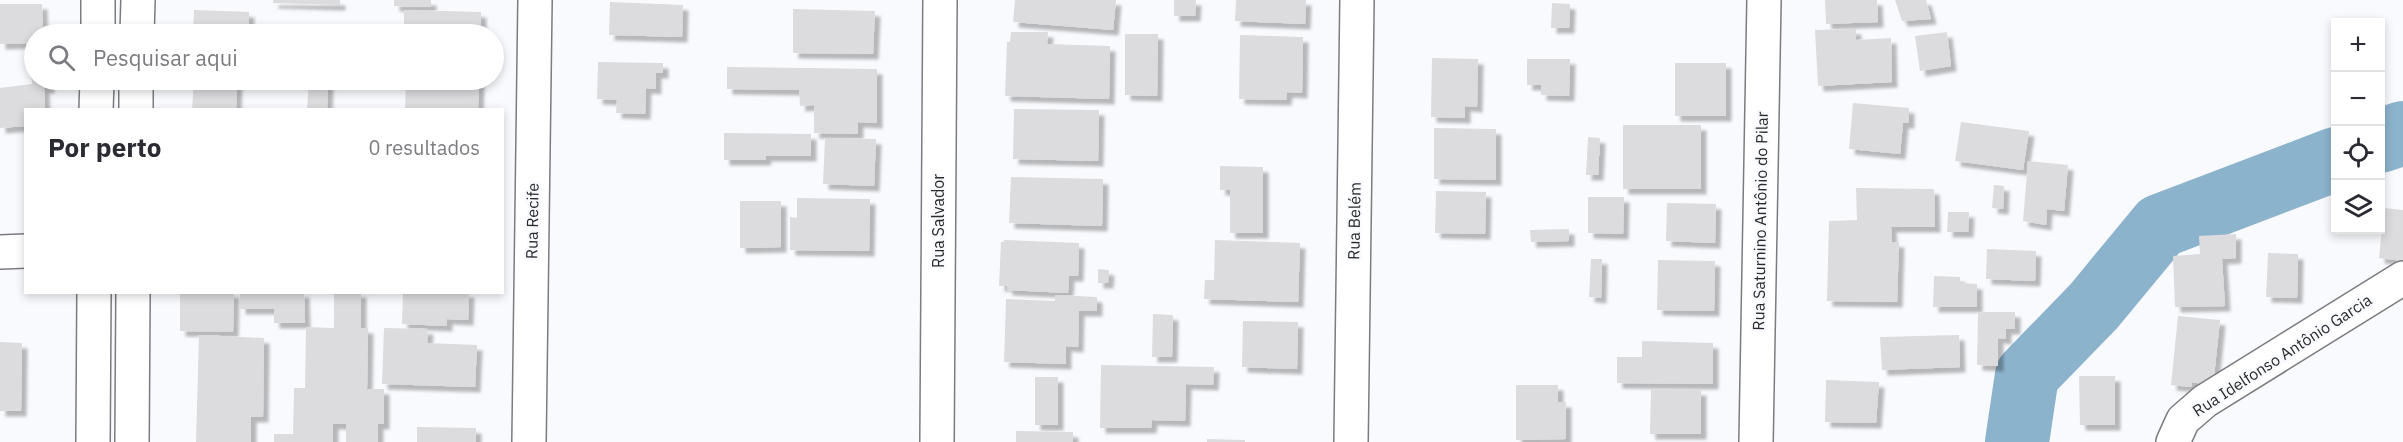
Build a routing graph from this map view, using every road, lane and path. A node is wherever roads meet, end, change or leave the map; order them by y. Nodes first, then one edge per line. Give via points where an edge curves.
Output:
1 (98, 0) edge
2 (138, 0) edge
3 (535, 0) edge
4 (940, 0) edge
5 (1357, 0) edge
6 (1764, 0) edge
7 (98, 24) edge
8 (137, 24) edge
9 (97, 90) edge
10 (136, 90) edge
11 (96, 108) edge
12 (136, 108) edge
13 (24, 251) edge
14 (0, 252) edge
15 (2403, 278) edge
16 (94, 294) edge
17 (133, 294) edge
18 (93, 442) edge
19 (132, 442) edge
20 (529, 442) edge
21 (937, 442) edge
22 (1351, 442) edge
23 (1756, 442) edge
24 (2173, 442) edge

1 - 7 street
2 - 8 street
3 - 20 street, Rua Recife
4 - 21 street, Rua Salvador
5 - 22 street, Rua Belém
6 - 23 street, Rua Saturnino Antônio do Pilar
9 - 11 street
10 - 12 street
13 - 14 street
15 - 24 street, Rua Idelfonso Antônio Garcia via 2205,401 2183,420
16 - 18 street
17 - 19 street

